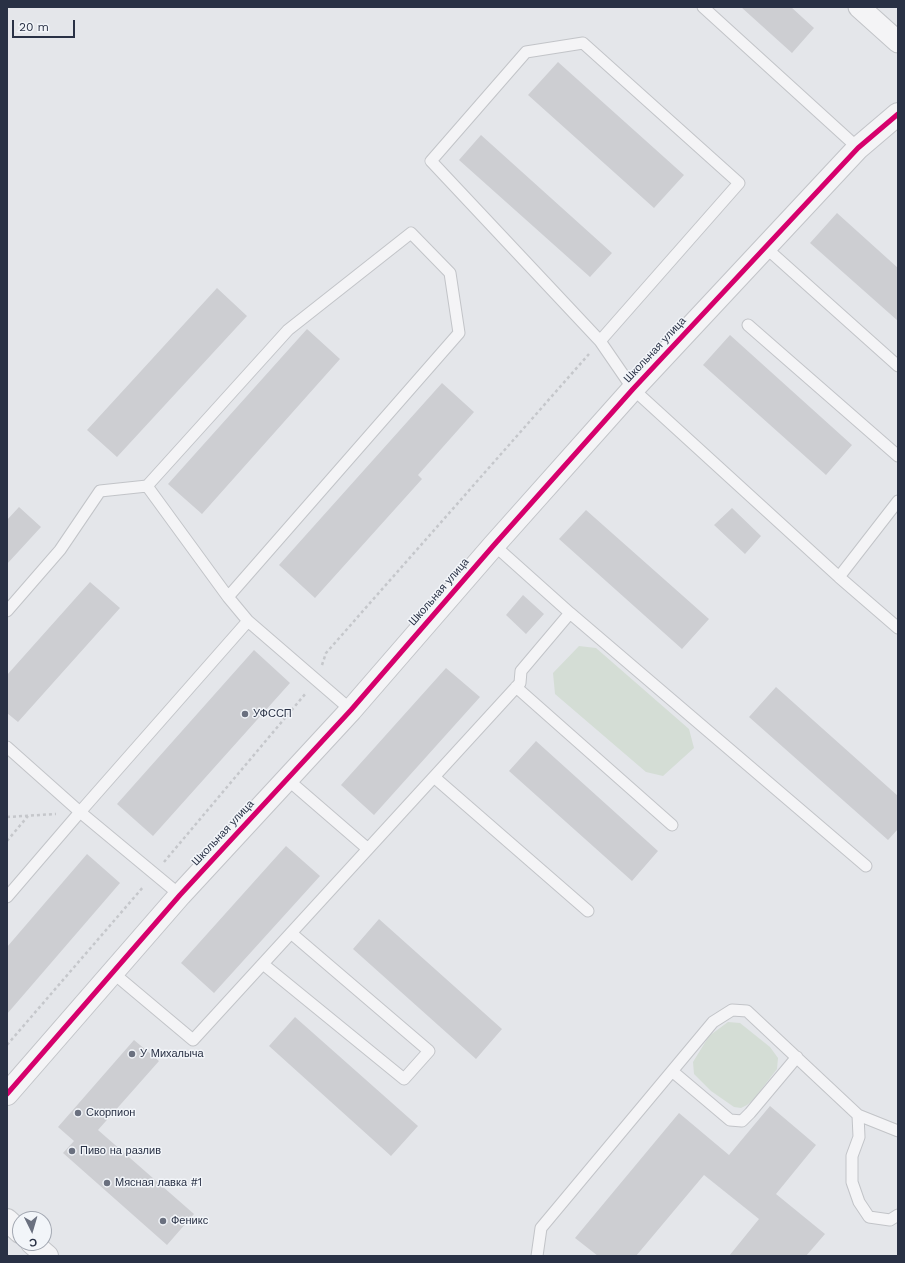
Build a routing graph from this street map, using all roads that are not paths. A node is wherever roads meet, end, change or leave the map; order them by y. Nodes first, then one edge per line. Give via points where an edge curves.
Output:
1 (703, 7) edge
2 (859, 7) edge
3 (898, 42) edge
4 (898, 114) edge
5 (858, 148) junction
6 (765, 247) junction
7 (748, 325) dead end
8 (600, 341) junction
9 (898, 366) edge
10 (633, 388) junction
11 (898, 456) edge
12 (147, 486) junction
13 (898, 501) edge
14 (494, 545) junction
15 (839, 577) junction
16 (228, 597) junction
17 (7, 612) edge
18 (570, 613) junction
19 (248, 621) junction
20 (898, 628) edge
21 (516, 687) junction
22 (351, 710) junction
23 (7, 746) edge
24 (434, 776) junction
25 (287, 779) junction
26 (80, 812) junction
27 (672, 825) dead end
28 (368, 849) junction
29 (866, 866) dead end
30 (180, 895) junction
31 (7, 897) edge
32 (588, 911) dead end
33 (291, 933) junction
34 (263, 964) junction
35 (112, 972) junction
36 (797, 1057) junction
37 (672, 1071) junction
38 (7, 1094) edge
39 (858, 1115) junction
40 (898, 1131) edge
41 (898, 1215) edge
42 (537, 1256) edge

1 - 5 lane
2 - 3 street
4 - 5 street, Школьная улица
5 - 6 street, Школьная улица
6 - 9 lane
6 - 10 street, Школьная улица
7 - 11 lane
8 - 8 lane via 431,161 526,52 583,43 739,183
8 - 10 lane
10 - 14 street, Школьная улица
10 - 15 lane
12 - 16 lane
12 - 16 lane via 288,330 411,233 450,273 459,333
12 - 17 lane via 100,491 60,550
13 - 15 lane
14 - 18 lane
14 - 22 street, Школьная улица
15 - 20 lane
16 - 19 lane
18 - 21 lane via 521,671 520,683
18 - 29 lane
19 - 22 lane
19 - 26 lane
21 - 24 lane
21 - 27 lane
22 - 25 street, Школьная улица
23 - 26 lane
24 - 28 lane
24 - 32 lane
25 - 28 lane
25 - 30 street, Школьная улица
26 - 30 lane
26 - 31 lane
28 - 33 lane
30 - 35 street, Школьная улица
33 - 34 lane
33 - 34 lane via 429,1051 404,1079
34 - 35 lane via 193,1040
35 - 38 street, Школьная улица
36 - 37 lane via 747,1011 732,1010 713,1022
36 - 37 lane via 750,1114 742,1120 730,1120
36 - 39 lane
37 - 42 lane via 541,1228
39 - 40 lane
39 - 41 lane via 859,1137 852,1156 852,1182 859,1202 869,1217 890,1220

